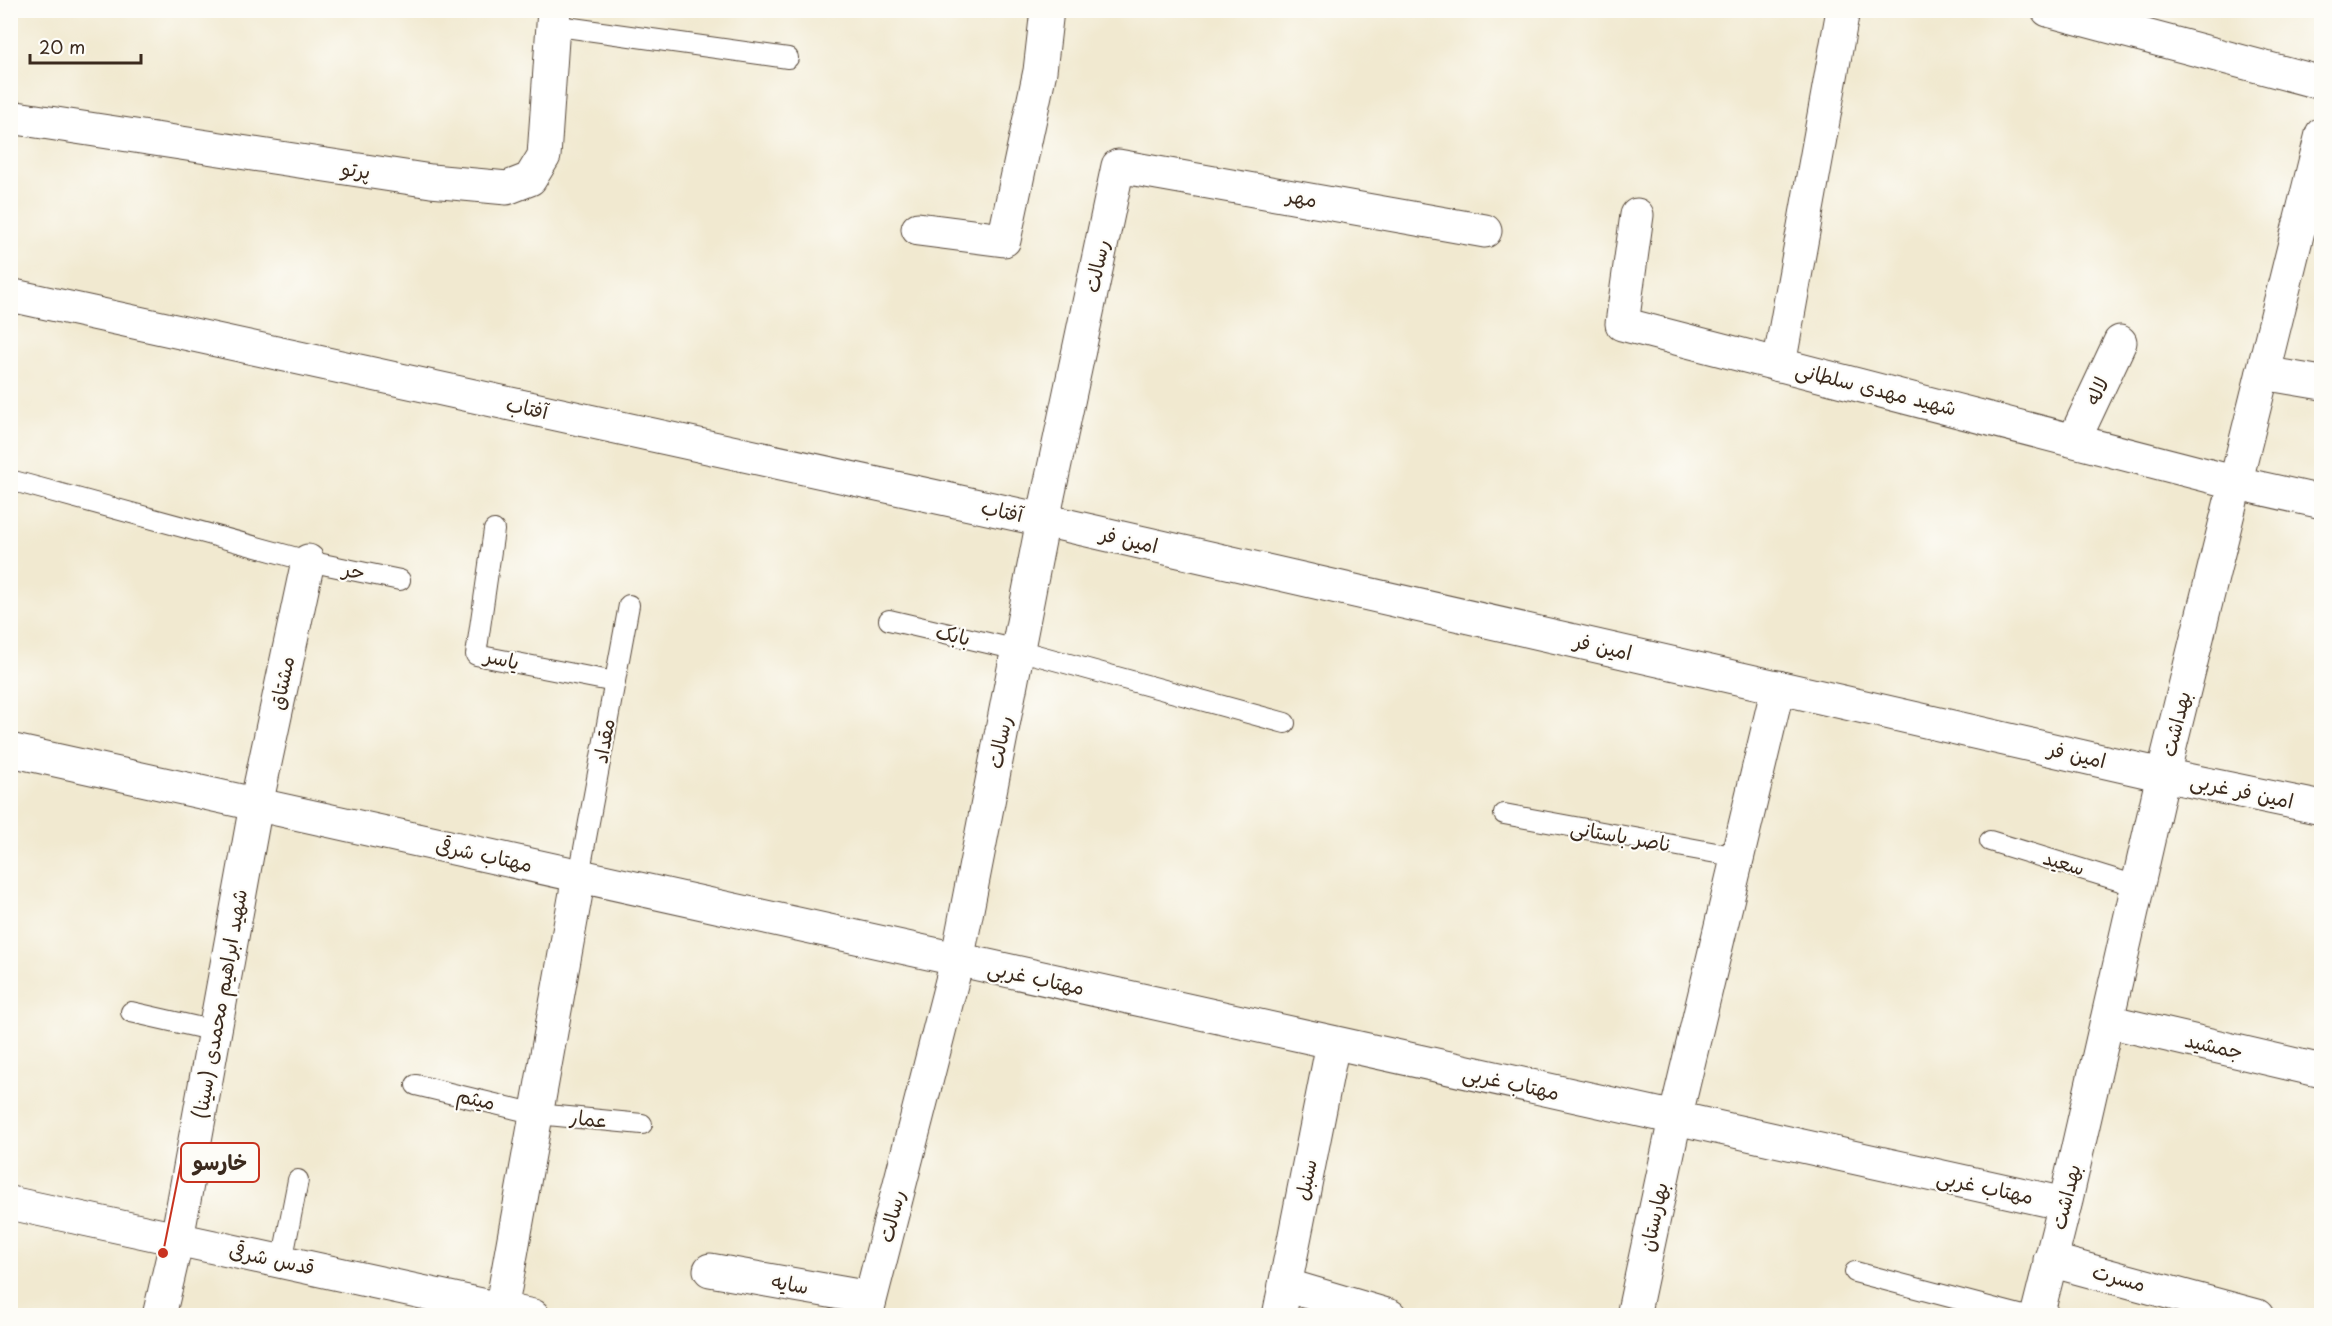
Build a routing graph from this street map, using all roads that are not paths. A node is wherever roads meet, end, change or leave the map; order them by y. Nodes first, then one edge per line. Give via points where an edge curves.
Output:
1 (1047, 10) edge
2 (1843, 10) edge
3 (2048, 10) edge
4 (553, 18) edge
5 (788, 58) dead end
6 (2322, 83) edge
7 (10, 117) edge
8 (2322, 134) edge
9 (1118, 166) joint
10 (1637, 215) dead end
11 (918, 229) dead end
12 (1485, 231) dead end
13 (10, 295) edge
14 (2120, 342) dead end
15 (1779, 365) junction
16 (2263, 373) junction
17 (2322, 383) edge
18 (2074, 440) junction
19 (10, 480) edge
20 (2237, 483) junction
21 (2322, 502) edge
22 (1043, 520) junction
23 (494, 530) dead end
24 (308, 561) junction
25 (400, 580) dead end
26 (629, 605) dead end
27 (889, 620) dead end
28 (1018, 650) junction
29 (615, 682) junction
30 (1778, 687) junction
31 (1285, 723) dead end
32 (10, 750) edge
33 (2163, 775) junction
34 (256, 805) junction
35 (2322, 807) edge
36 (1504, 814) dead end
37 (1990, 841) dead end
38 (1738, 857) junction
39 (579, 876) junction
40 (2137, 886) junction
41 (957, 961) junction
42 (131, 1012) dead end
43 (2107, 1021) junction
44 (214, 1031) junction
45 (1333, 1044) junction
46 (2322, 1071) edge
47 (416, 1085) dead end
48 (537, 1114) junction
49 (1675, 1119) junction
50 (642, 1124) dead end
51 (298, 1180) dead end
52 (10, 1203) edge
53 (2065, 1204) junction
54 (177, 1239) junction
55 (2050, 1260) junction
56 (282, 1262) junction
57 (710, 1270) dead end
58 (1855, 1272) dead end
59 (1282, 1300) edge
60 (868, 1307) edge
61 (501, 1312) edge
62 (159, 1316) edge
63 (533, 1316) edge
64 (1390, 1316) edge
65 (1633, 1316) edge
66 (2023, 1316) edge
67 (2037, 1316) edge
68 (2257, 1316) edge

1 - 11 street via 1040,71 1004,240
2 - 15 street
3 - 6 street
4 - 5 lane
4 - 7 street, پرتو via 544,156 530,179 507,188 431,182
8 - 16 street, بهداشت
9 - 12 street, مهر
9 - 22 street, رسالت
10 - 15 street, شهید مهدی سلطانی via 1622,324
13 - 22 street, آفتاب
14 - 18 street, لاله
15 - 18 street, شهید مهدی سلطانی
16 - 17 street
16 - 20 street, بهداشت
18 - 20 street, شهید مهدی سلطانی
19 - 24 lane, حر
20 - 21 street, شهید مهدی سلطانی
20 - 33 street, بهداشت
22 - 28 street, رسالت
22 - 30 street, امین فر
23 - 29 lane, یاسر via 476,655
24 - 25 lane, حر
24 - 34 street, مشتاق
26 - 29 lane, مقداد
27 - 28 lane, بابک
28 - 31 lane, بابک
28 - 41 street, رسالت
29 - 39 lane, مقداد
30 - 33 street, امین فر
30 - 38 street, بهارستان
32 - 34 street, مهتاب شرقی
33 - 35 street, امین فر غربی
33 - 40 street, بهداشت
34 - 39 street, مهتاب شرقی
34 - 44 street, شهید ابراهیم محمدی (سینا)
36 - 38 lane, ناصر باستانی
37 - 40 lane, سعید
38 - 49 street, بهارستان
39 - 41 street, مهتاب شرقی
39 - 48 street
40 - 43 street, بهداشت
41 - 45 street, مهتاب غربی
41 - 60 street, رسالت
42 - 44 lane
43 - 46 street, جمشید
43 - 53 street, بهداشت
44 - 54 street, شهید ابراهیم محمدی (سینا)
45 - 49 street, مهتاب غربی
45 - 59 street, سنبل
47 - 48 lane, میثم
48 - 50 lane, عمار
48 - 61 street
49 - 53 street, مهتاب غربی
49 - 65 street, بهارستان
51 - 56 lane
52 - 54 street, قدس شرقی
53 - 55 street, بهداشت
54 - 56 street, قدس شرقی
54 - 62 street, شهید ابراهیم محمدی (سینا)
55 - 67 street, بهداشت
55 - 68 street, مسرت
56 - 61 street, قدس شرقی
57 - 60 street, سایه
58 - 66 lane
59 - 64 street
61 - 63 street, قدس شرقی

